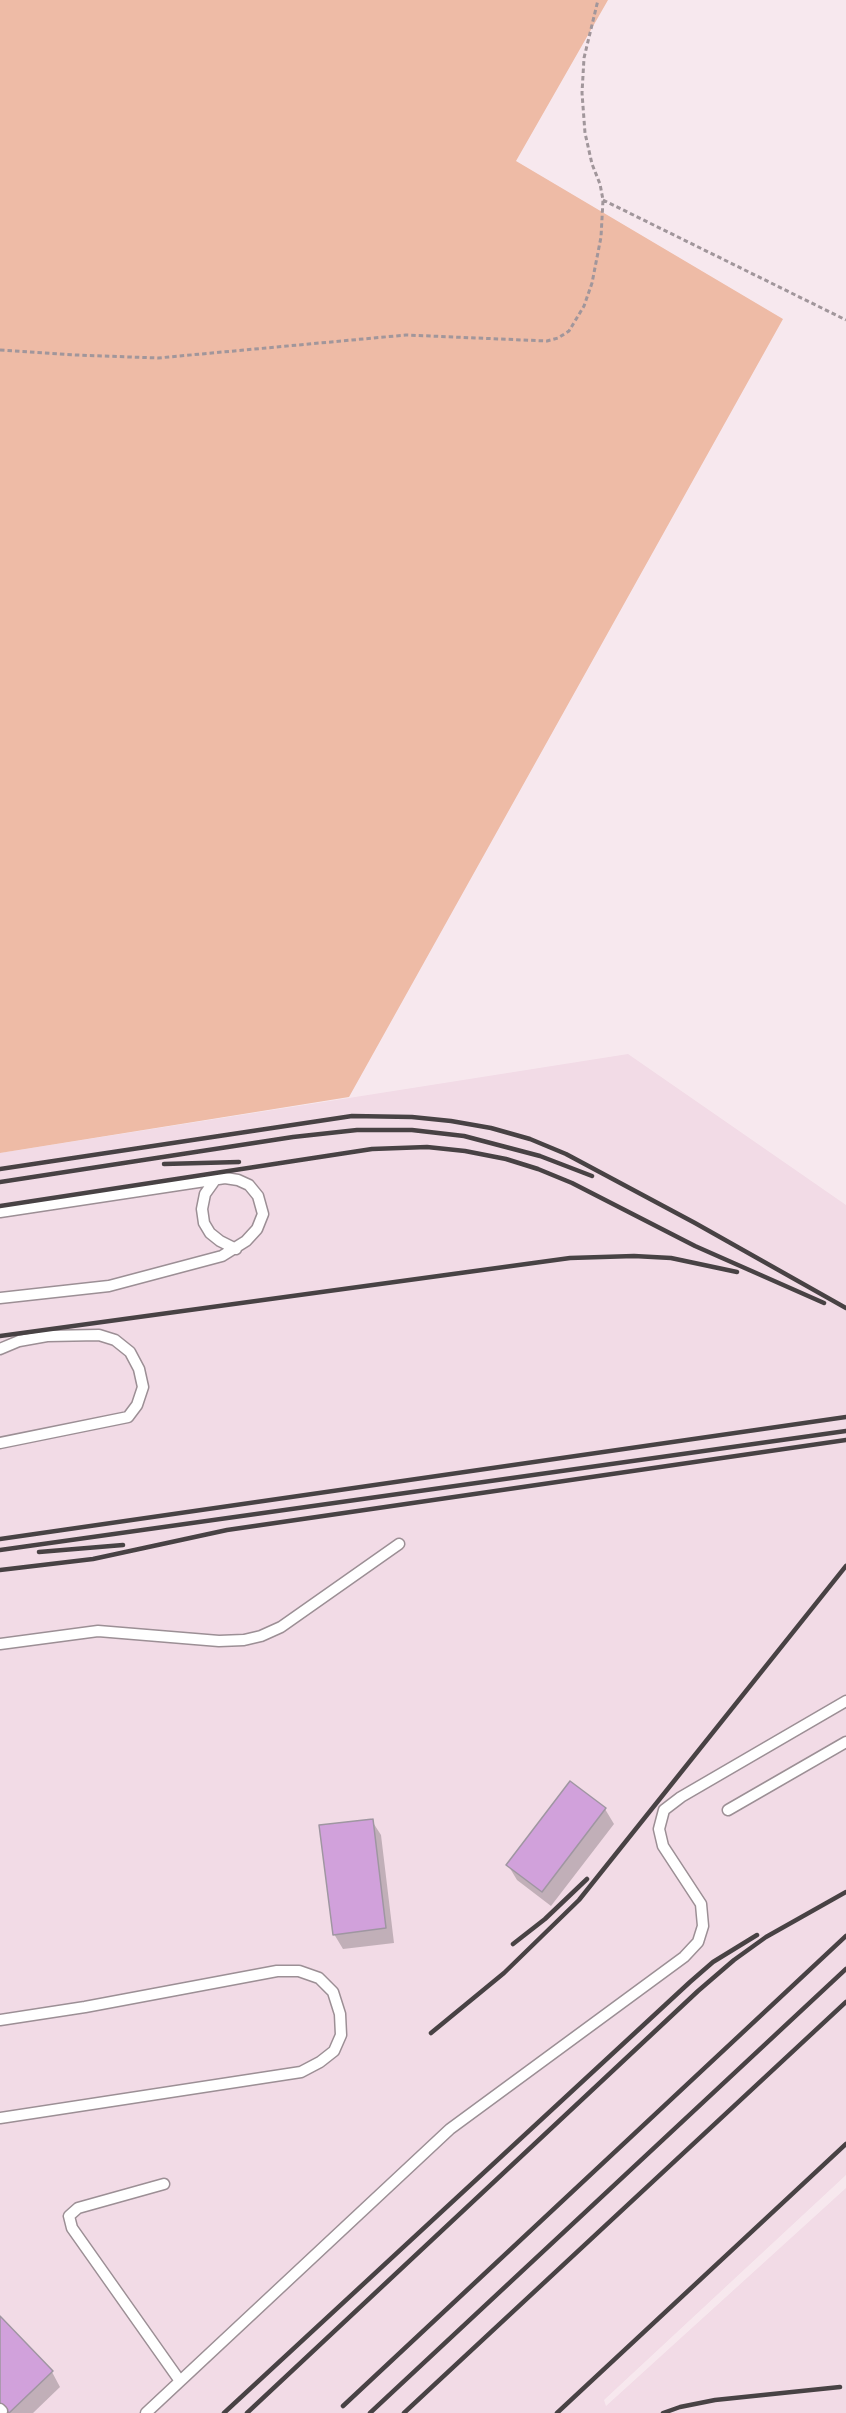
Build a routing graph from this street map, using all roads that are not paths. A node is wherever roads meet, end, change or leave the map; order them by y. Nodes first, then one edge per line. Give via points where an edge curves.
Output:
1 (215, 1180) junction
2 (0, 1212) edge
3 (236, 1248) junction
4 (0, 1298) edge
5 (0, 1349) edge
6 (0, 1443) edge
7 (399, 1544) dead end
8 (0, 1644) edge
9 (846, 1701) edge
10 (846, 1742) edge
11 (728, 1810) dead end
12 (0, 2020) edge
13 (0, 2118) edge
14 (164, 2184) dead end
15 (180, 2381) junction
16 (0, 2409) edge
17 (0, 2413) edge
18 (146, 2413) edge

1 - 2 lane
1 - 3 lane via 205,1194 204,1222 210,1233
1 - 3 lane via 225,1178 249,1185 262,1206 258,1229
3 - 4 lane via 222,1256 109,1286
5 - 6 lane via 47,1336 99,1335 115,1340 129,1352 143,1387 137,1406 128,1417
7 - 8 lane via 281,1627 261,1636 219,1641 99,1631
9 - 15 lane via 664,1810 659,1829 663,1846 701,1904 703,1926 698,1942 684,1957 450,2129
10 - 11 lane
12 - 13 lane via 277,1971 299,1971 319,1978 333,1992 341,2035 333,2051 301,2072
14 - 15 lane via 78,2208 69,2216 72,2228
15 - 18 lane
16 - 17 lane

